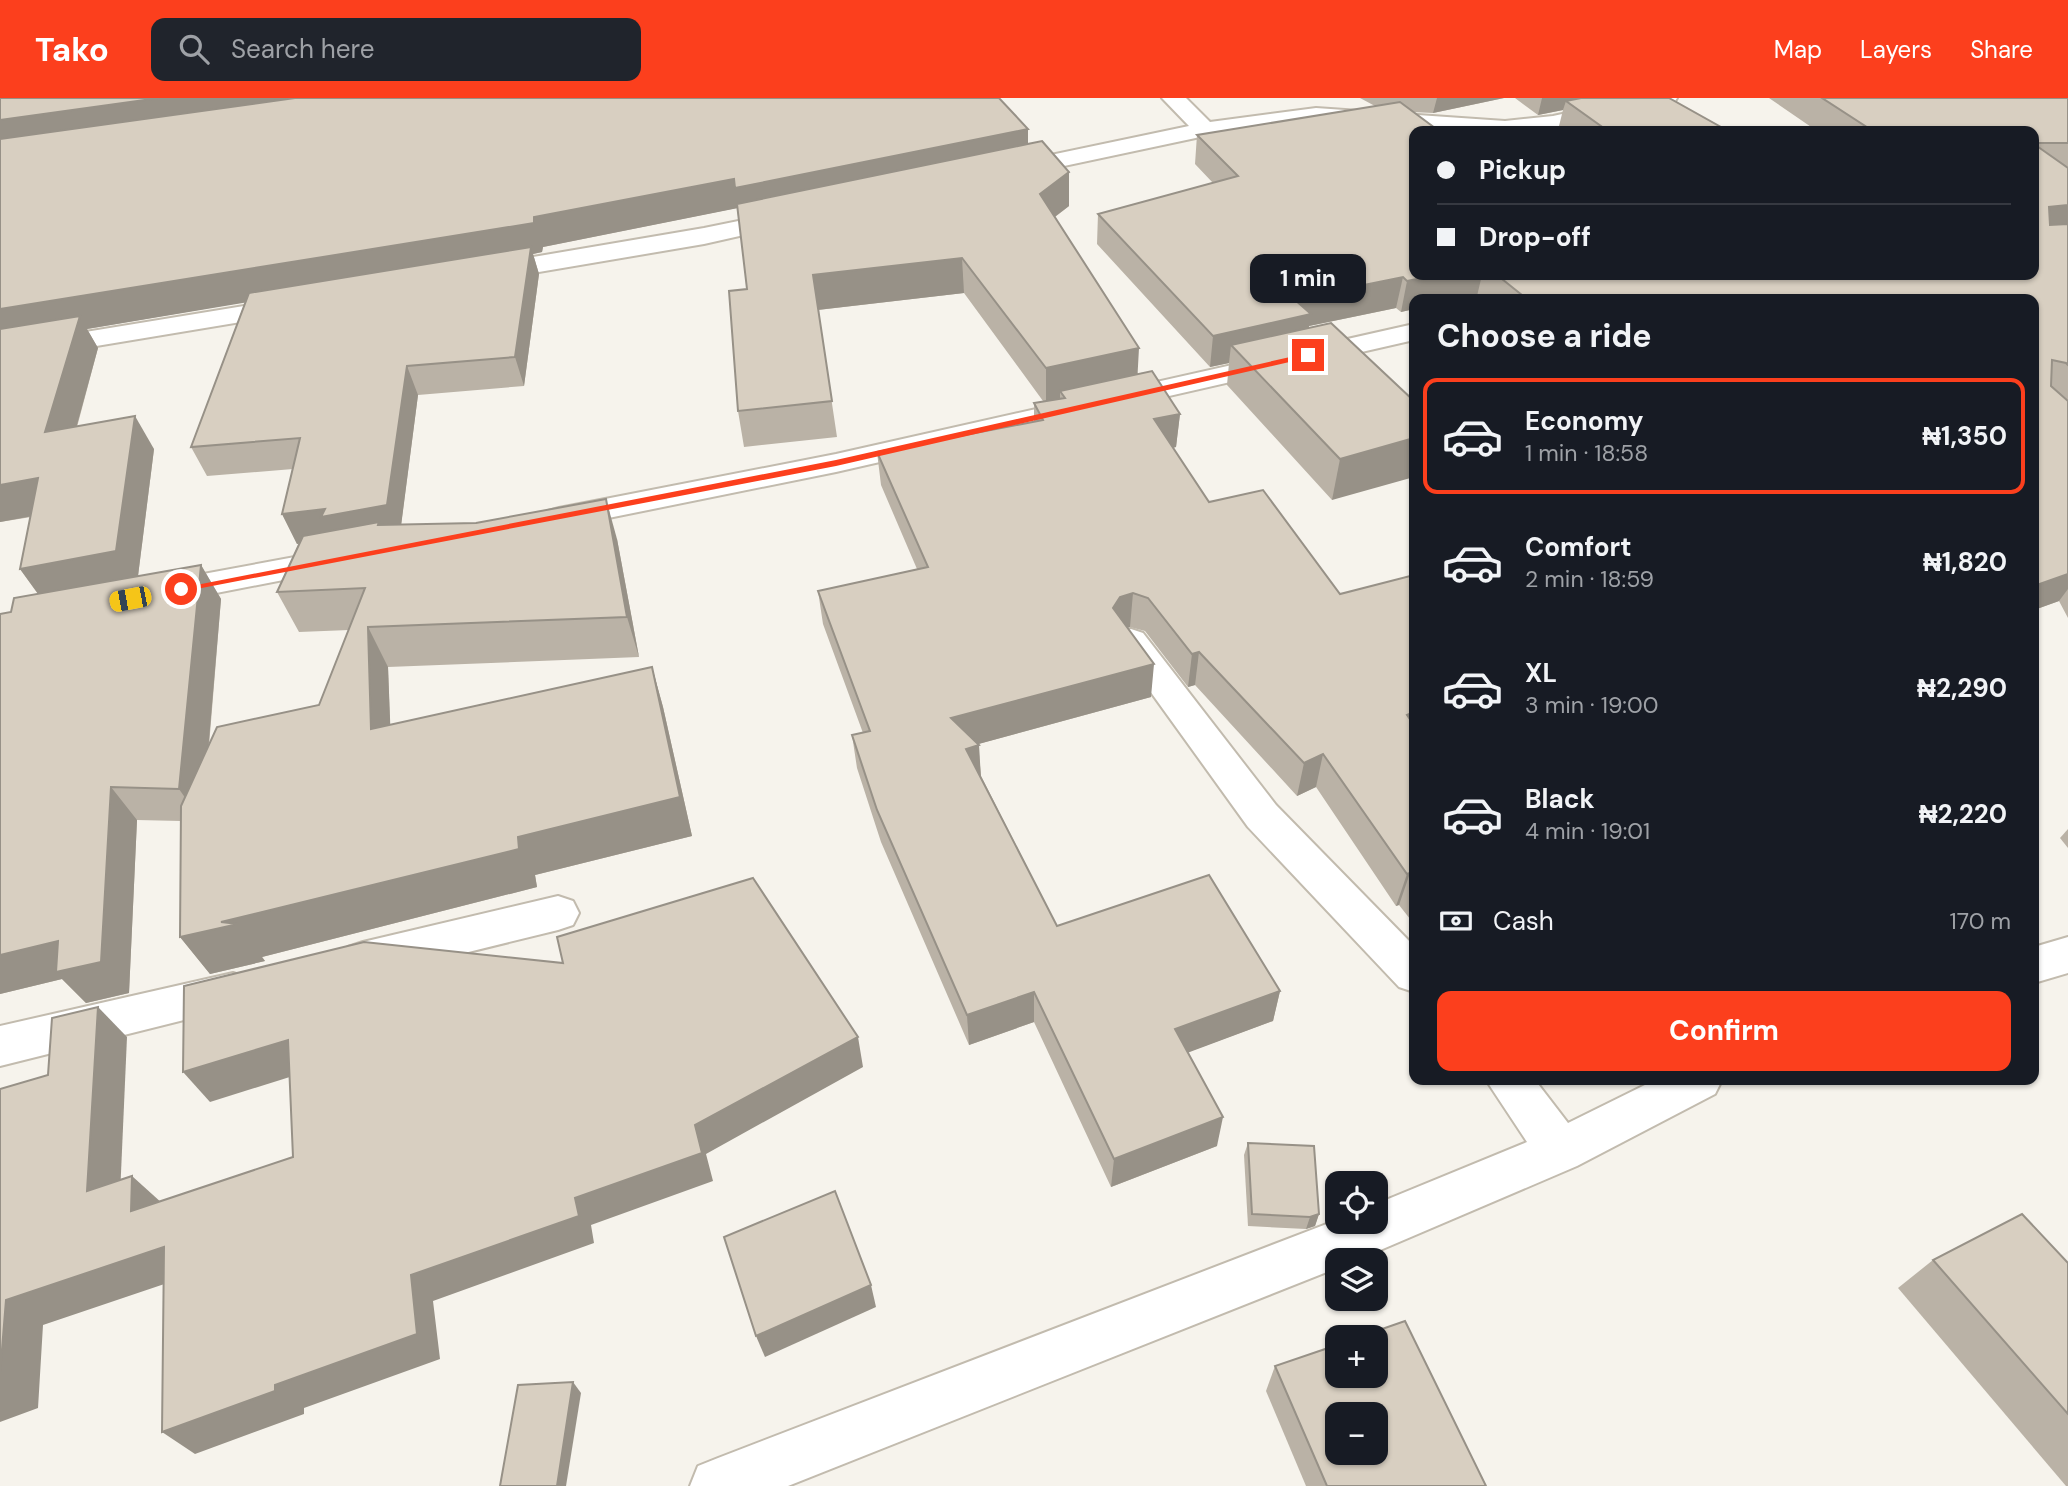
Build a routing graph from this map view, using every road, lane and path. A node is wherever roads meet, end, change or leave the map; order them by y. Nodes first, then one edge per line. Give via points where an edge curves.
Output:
1 (1172, 98) edge
2 (1666, 98) edge
3 (1476, 126) edge
4 (1524, 126) edge
5 (1205, 129) junction
6 (988, 175) edge
7 (812, 213) edge
8 (460, 278) edge
9 (310, 303) edge
10 (1409, 333) edge
11 (0, 354) edge
12 (536, 523) edge
13 (372, 553) edge
14 (130, 599) edge
15 (1131, 641) edge
16 (558, 913) dead end
17 (2068, 955) edge
18 (2039, 964) edge
19 (327, 968) edge
20 (1409, 969) edge
21 (272, 981) edge
22 (0, 1046) edge
23 (1513, 1085) edge
24 (1689, 1085) edge
25 (1560, 1151) junction
26 (718, 1486) edge

1 - 5 street
2 - 4 street
3 - 5 street via 1316,115
5 - 6 street
7 - 8 street
9 - 11 street
10 - 12 street via 836,463
13 - 14 street
15 - 20 street via 1262,816
16 - 19 street
17 - 18 street
21 - 22 street
23 - 25 street
24 - 25 street
25 - 26 street via 1337,1244

